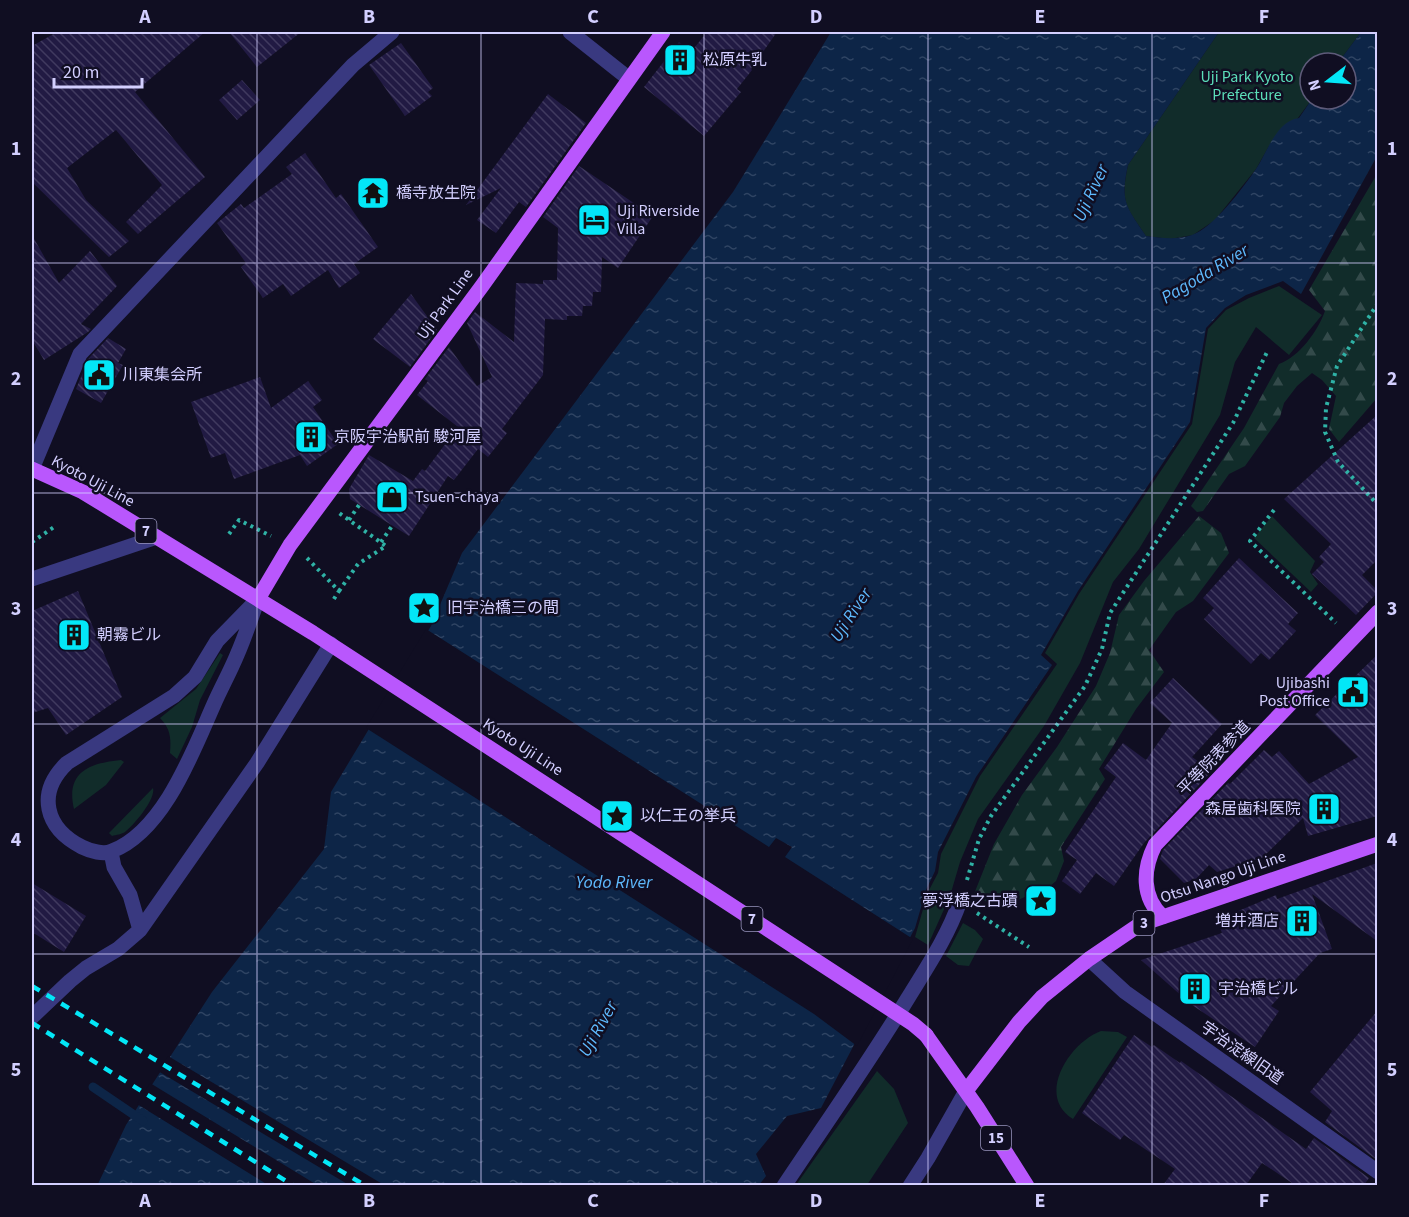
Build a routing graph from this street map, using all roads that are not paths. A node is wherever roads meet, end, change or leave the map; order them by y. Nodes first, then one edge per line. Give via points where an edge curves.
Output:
1 (392, 32) edge
2 (570, 32) edge
3 (663, 32) edge
4 (628, 78) junction
5 (32, 469) edge
6 (157, 537) junction
7 (32, 579) edge
8 (258, 599) junction
9 (1377, 612) edge
10 (331, 644) junction
11 (1377, 844) edge
12 (111, 852) junction
13 (960, 901) road end
14 (1163, 917) junction
15 (140, 930) junction
16 (1089, 959) junction
17 (32, 1017) edge
18 (966, 1091) junction
19 (1377, 1172) edge
20 (784, 1185) edge
21 (910, 1185) edge
22 (1027, 1185) edge

1 - 5 street via 353,65 80,354
2 - 4 street
3 - 4 main road, Uji Park Line
4 - 8 main road, Uji Park Line via 489,276 290,545
5 - 6 main road, Kyoto Uji Line / 7 via 83,492
6 - 7 street
6 - 8 main road, Kyoto Uji Line / 7
8 - 10 main road, Kyoto Uji Line / 7
8 - 12 street via 238,654 171,793 139,834
8 - 12 street via 217,641 195,677 174,696 57,772 48,794 51,820 60,832 86,849
9 - 14 main road, 平等院表参道 via 1155,845 1145,881 1155,910
10 - 15 street via 257,763
10 - 18 main road, Kyoto Uji Line / 7, bridge via 913,1024 926,1035
11 - 14 main road, Otsu Nango Uji Line / 3
12 - 15 street
13 - 20 street via 937,949 870,1059
14 - 16 main road, Otsu Nango Uji Line / 3 via 1139,925
15 - 17 street via 69,981
16 - 18 main road, Otsu Nango Uji Line / 3 via 1019,1022
16 - 19 street, 宇治淀線旧道 via 1125,992
18 - 21 street
18 - 22 main road, 15

